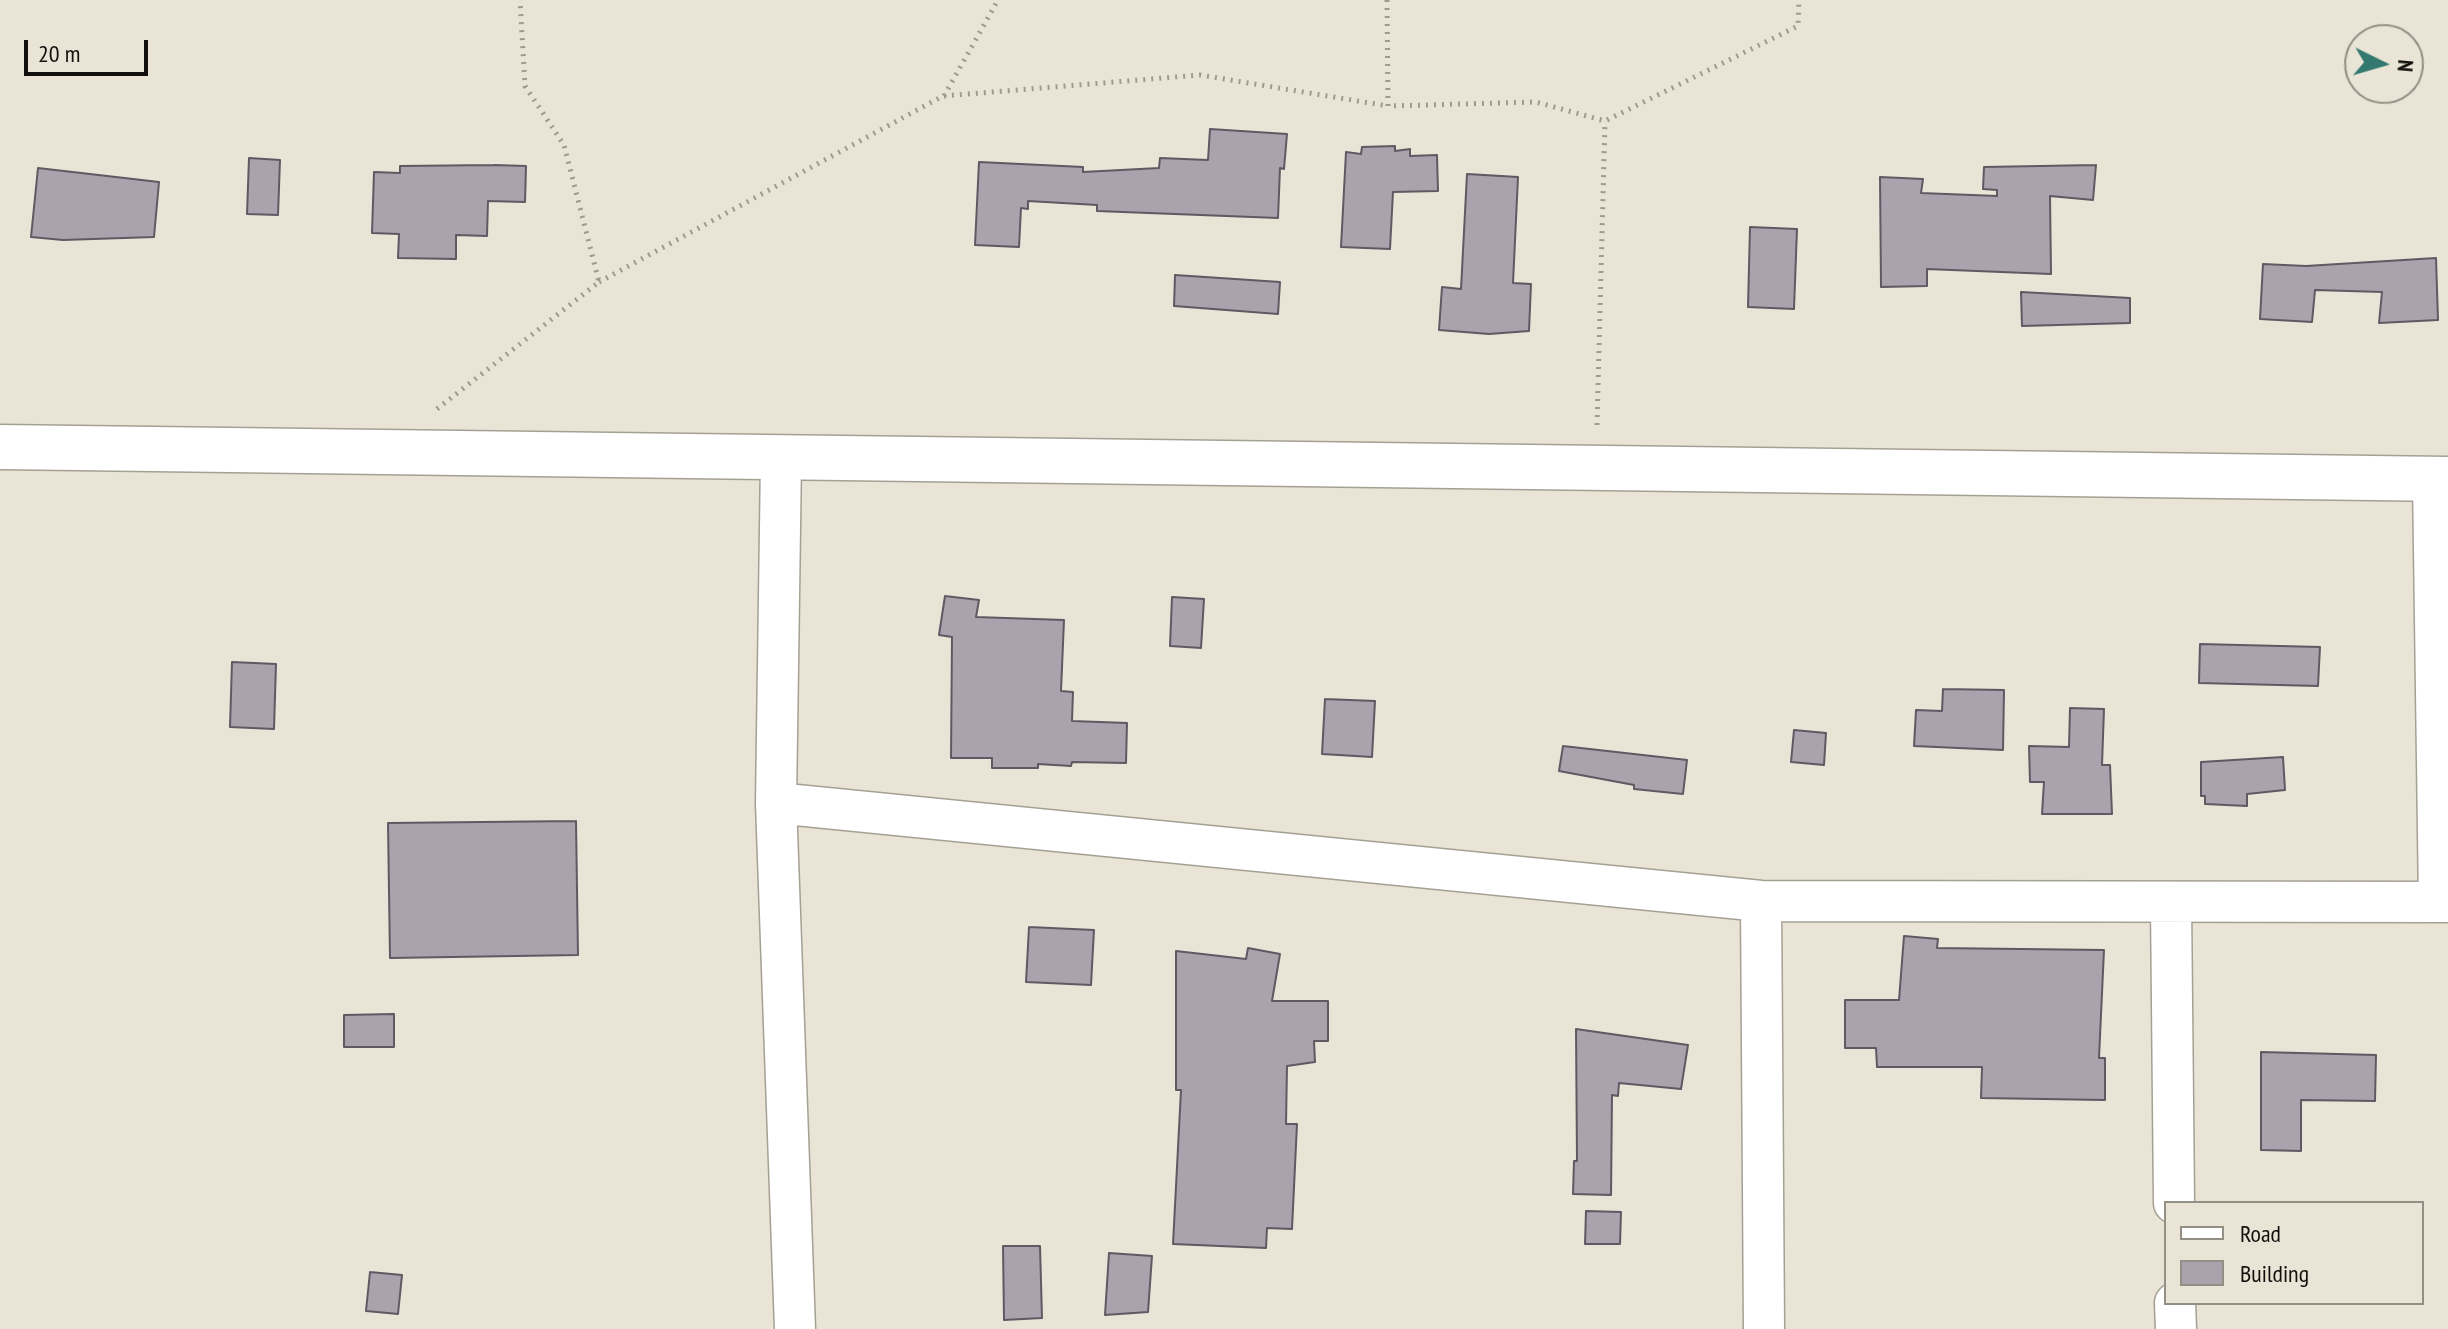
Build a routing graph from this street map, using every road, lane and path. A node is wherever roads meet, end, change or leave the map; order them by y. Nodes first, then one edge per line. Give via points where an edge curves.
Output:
1 (520, 0) edge
2 (998, 0) edge
3 (1387, 0) edge
4 (1799, 0) edge
5 (943, 96) junction
6 (1388, 106) junction
7 (1605, 121) junction
8 (599, 282) junction
9 (0, 447) edge
10 (379, 455) junction
11 (781, 459) junction
12 (1596, 470) junction
13 (2440, 479) edge
14 (776, 803) junction
15 (1761, 901) junction
16 (2171, 902) junction
17 (2443, 902) edge
18 (2174, 1201) edge
19 (2175, 1305) edge
20 (795, 1329) edge
21 (1764, 1329) edge
22 (2176, 1329) edge

1 - 8 path via 525,86 564,145
2 - 5 path
3 - 6 path
4 - 7 path via 1798,26
5 - 6 path via 1200,75
5 - 8 path
6 - 7 path via 1536,102
7 - 12 path
8 - 10 path
9 - 10 street
10 - 11 street
11 - 12 street
11 - 14 street
12 - 13 street
13 - 17 street
14 - 15 street
14 - 20 street
15 - 16 street
15 - 21 street
16 - 17 street
16 - 18 street
19 - 22 street

